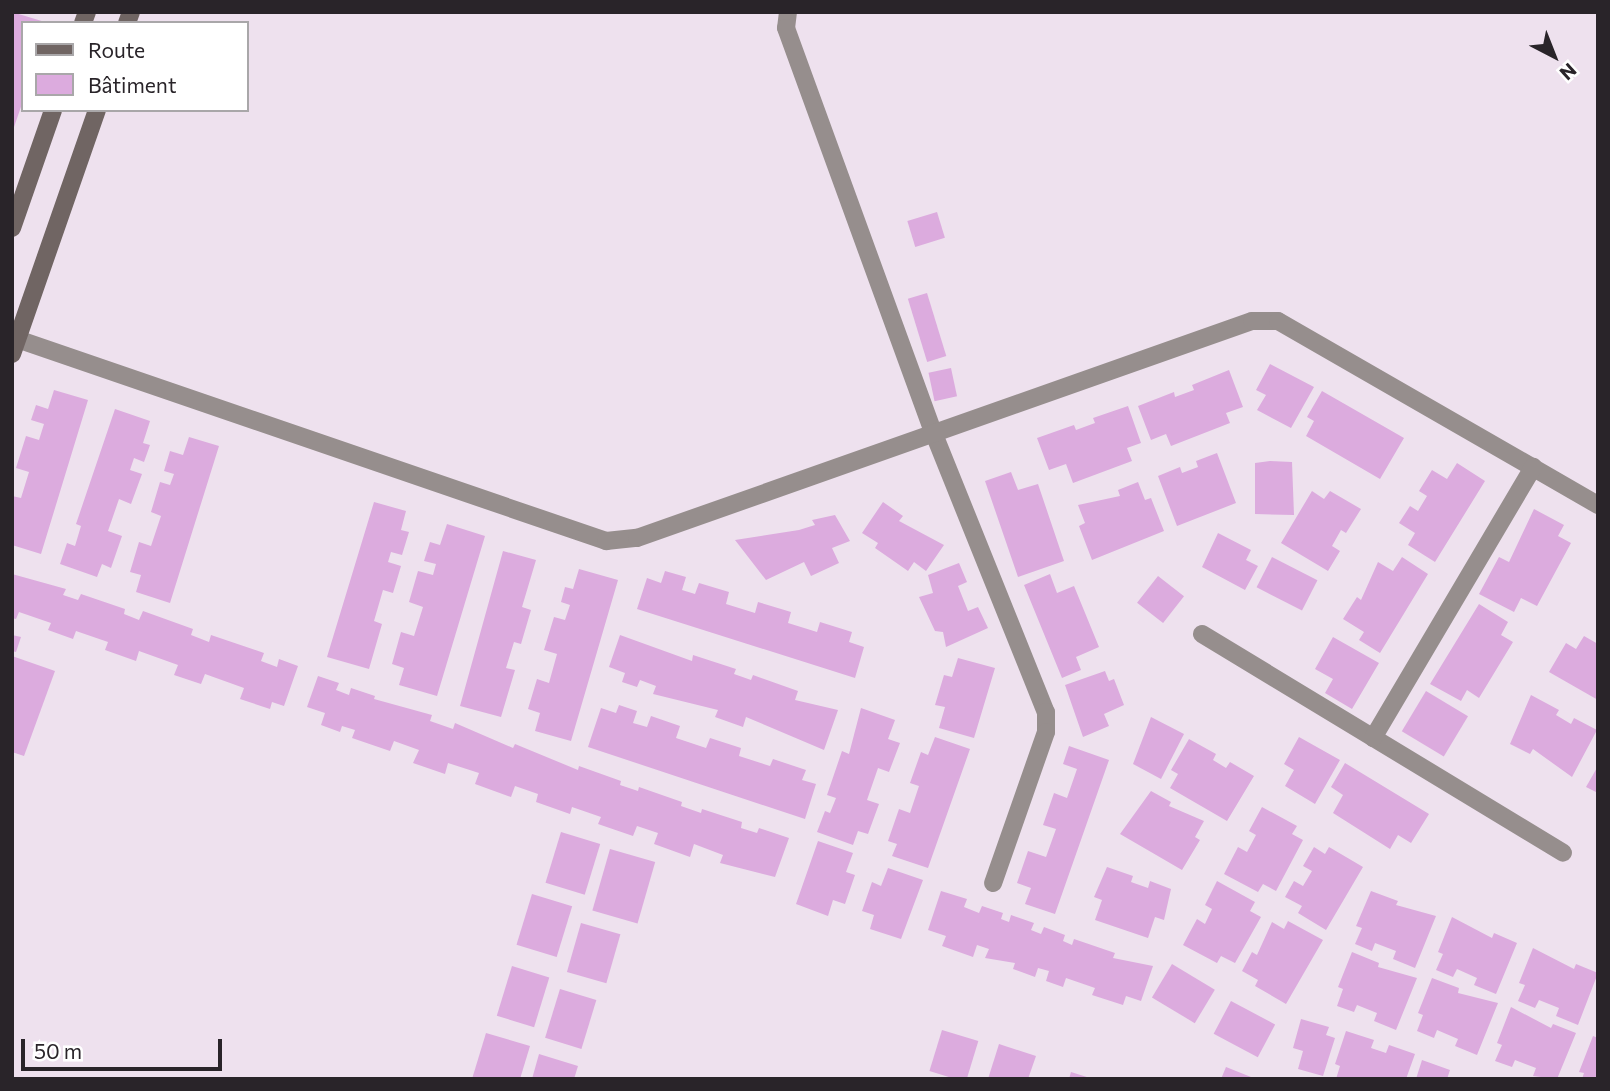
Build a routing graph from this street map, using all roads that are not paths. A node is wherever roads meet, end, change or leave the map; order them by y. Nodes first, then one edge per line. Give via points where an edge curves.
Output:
1 (788, 12) edge
2 (52, 112) edge
3 (96, 112) edge
4 (12, 228) edge
5 (15, 346) edge
6 (934, 434) junction
7 (1533, 467) junction
8 (1598, 505) edge
9 (1202, 634) dead end
10 (1373, 738) junction
11 (1563, 853) dead end
12 (993, 883) dead end

1 - 6 street via 786,29
2 - 4 street
3 - 5 street
5 - 6 street via 607,541 637,538
6 - 7 street via 1252,321 1278,321
6 - 12 street via 1046,712 1046,732
7 - 8 street
7 - 10 street
9 - 10 street
10 - 11 street

